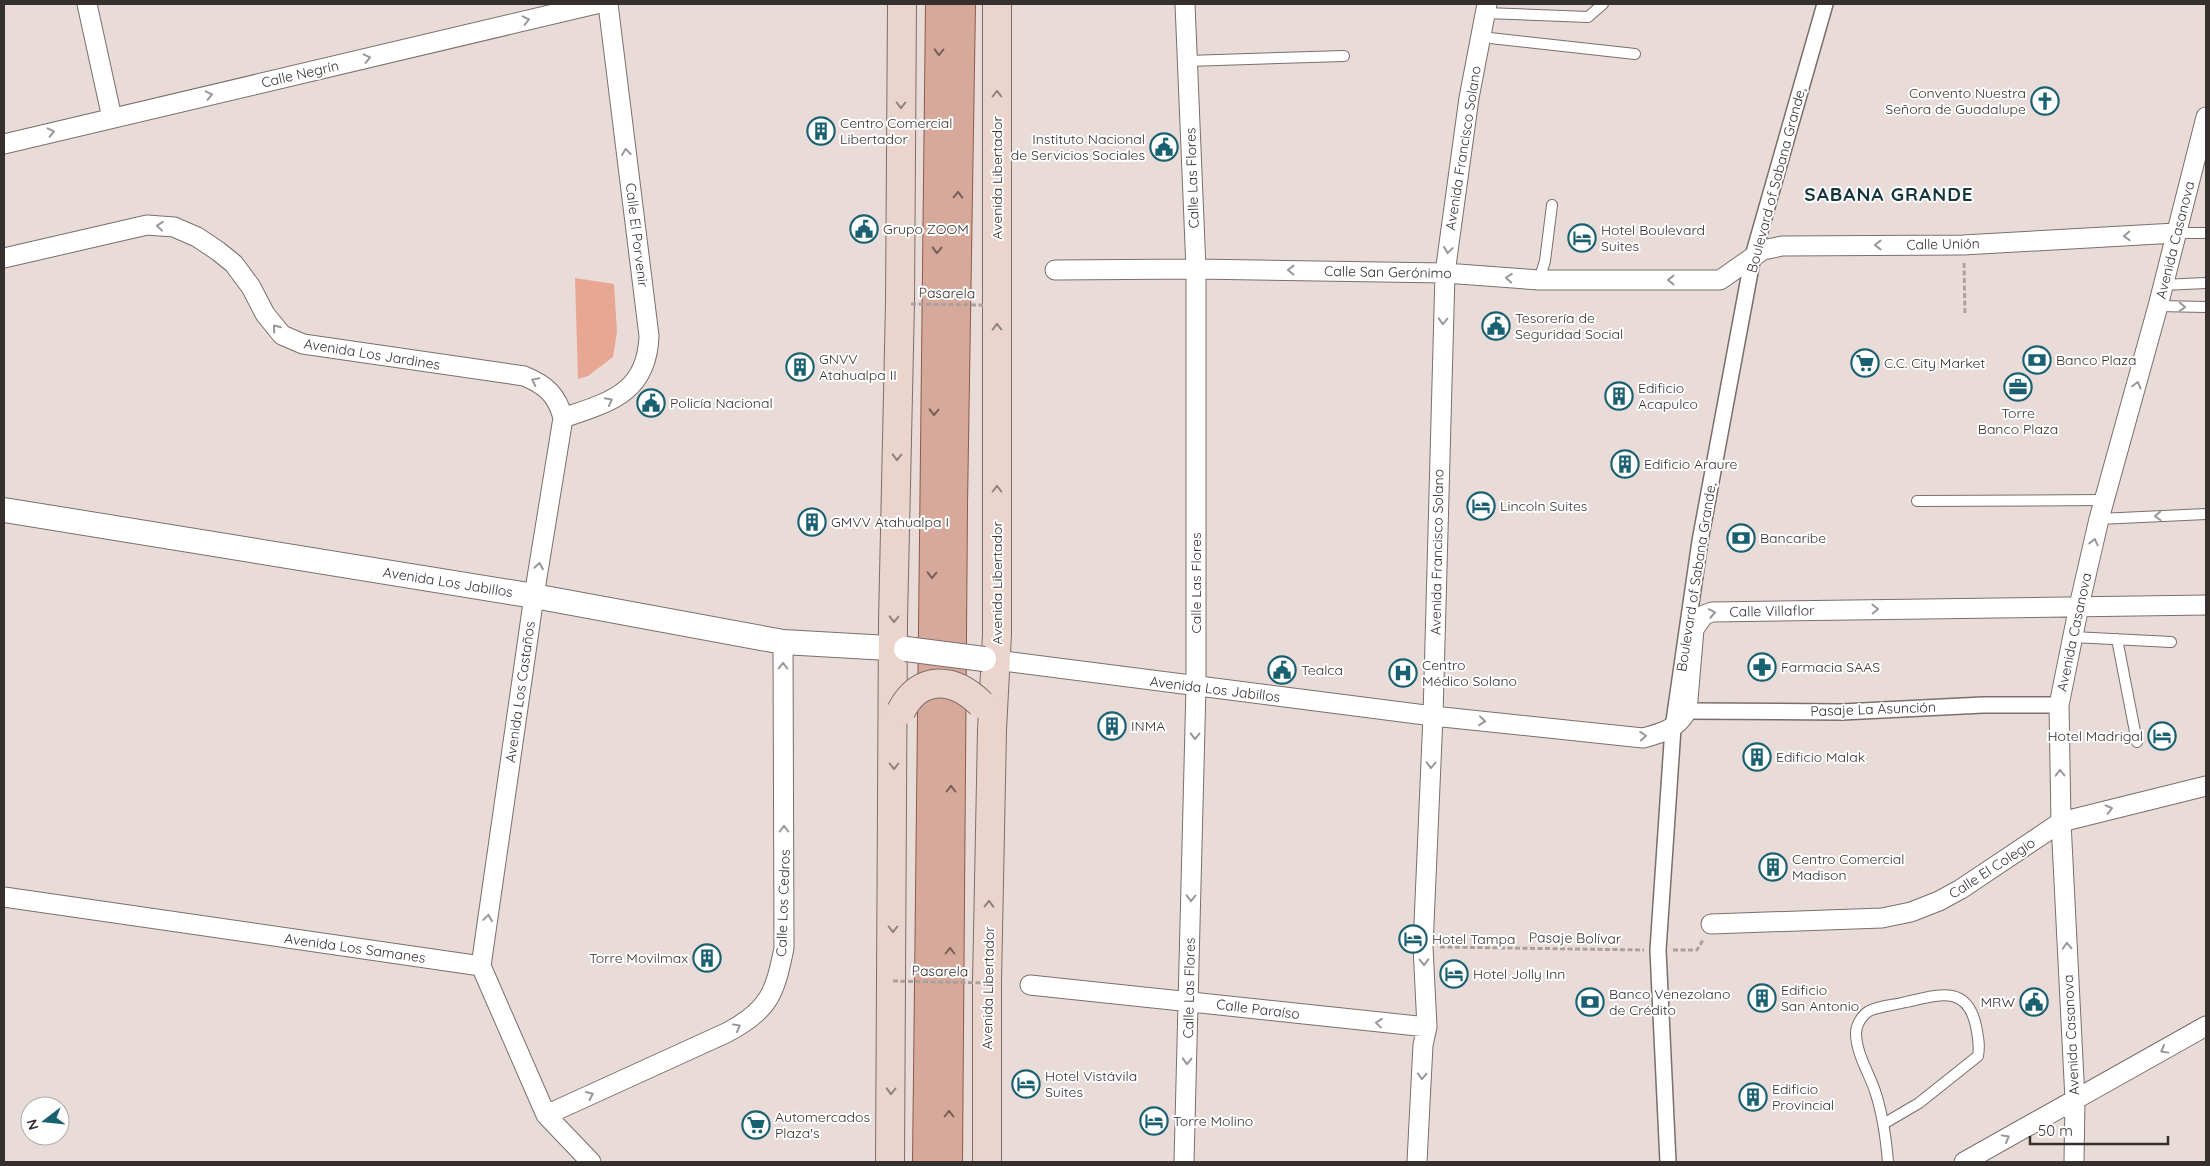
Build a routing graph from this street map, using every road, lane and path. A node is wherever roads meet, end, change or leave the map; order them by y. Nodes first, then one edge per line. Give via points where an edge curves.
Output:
1 (87, 4) edge
2 (596, 4) edge
3 (608, 4) edge
4 (902, 4) edge
5 (940, 4) edge
6 (961, 4) edge
7 (997, 4) edge
8 (1185, 4) edge
9 (1603, 4) edge
10 (1824, 4) edge
11 (1486, 8) edge
12 (1481, 37) junction
13 (1635, 54) dead end
14 (1344, 56) dead end
15 (1187, 61) junction
16 (2206, 117) edge
17 (112, 118) junction
18 (4, 144) edge
19 (1552, 205) dead end
20 (2176, 233) junction
21 (2206, 233) edge
22 (1963, 244) junction
23 (1754, 256) junction
24 (4, 258) edge
25 (1196, 269) junction
26 (1055, 270) dead end
27 (1445, 273) junction
28 (1539, 280) junction
29 (1720, 280) joint
30 (2206, 283) edge
31 (2162, 286) junction
32 (911, 304) dead end
33 (983, 305) dead end
34 (2158, 306) junction
35 (2206, 307) edge
36 (1965, 315) dead end
37 (563, 418) junction
38 (2105, 500) junction
39 (1917, 501) dead end
40 (4, 510) edge
41 (2206, 514) edge
42 (2100, 520) junction
43 (534, 596) junction
44 (2206, 605) edge
45 (2079, 606) junction
46 (2073, 637) junction
47 (2117, 639) junction
48 (783, 642) junction
49 (2170, 642) dead end
50 (900, 648) junction
51 (990, 660) junction
52 (1196, 687) junction
53 (2059, 705) junction
54 (1687, 711) junction
55 (1433, 716) junction
56 (898, 722) junction
57 (1673, 728) junction
58 (992, 730) junction
59 (2137, 742) dead end
60 (2206, 786) edge
61 (2062, 822) junction
62 (4, 898) edge
63 (1711, 924) joint
64 (1423, 947) junction
65 (1658, 950) junction
66 (481, 966) junction
67 (892, 981) junction
68 (987, 983) junction
69 (1030, 985) dead end
70 (1188, 1000) junction
71 (2206, 1026) edge
72 (1427, 1028) junction
73 (2074, 1100) junction
74 (546, 1115) junction
75 (1885, 1123) junction
76 (591, 1162) edge
77 (890, 1162) edge
78 (928, 1162) edge
79 (948, 1162) edge
80 (987, 1162) edge
81 (1184, 1162) edge
82 (1418, 1162) edge
83 (1668, 1162) edge
84 (1888, 1162) edge
85 (1964, 1162) edge
86 (2074, 1162) edge

1 - 17 street
17 -> 2 street, Calle Negrín
37 -> 3 street, Calle El Porvenir via 601,406 621,395 636,382 649,352
4 -> 50 main road
5 -> 78 main road
79 -> 6 main road
51 -> 7 main road, Avenida Libertador
8 - 15 street, Calle Las Flores
9 - 11 lane via 1588,17
10 - 23 street, Boulevard of Sabana Grande,
11 - 12 street, Avenida Francisco Solano
12 - 13 lane
12 -> 27 street, Avenida Francisco Solano via 1469,98
14 - 15 lane
15 - 25 street, Calle Las Flores
16 - 20 street, Avenida Casanova
18 -> 17 street, Calle Negrín
19 - 28 lane via 1545,261
20 - 21 lane
20 -> 22 street, Calle Unión
20 - 31 street, Avenida Casanova
22 -> 23 street, Calle Unión via 1782,246
22 - 36 path
23 - 29 street, Calle Unión
23 - 57 street, Boulevard of Sabana Grande, via 1700,541
37 -> 24 street, Avenida Los Jardines via 555,397 540,382 524,376 303,344 282,336 234,264 197,237 174,228 147,225
25 - 26 street, Calle San Gerónimo
27 -> 25 street, Calle San Gerónimo
25 - 52 street, Calle Las Flores
28 -> 27 street, Calle San Gerónimo
27 -> 55 street, Avenida Francisco Solano
29 -> 28 street, Calle San Gerónimo
30 - 31 lane
31 - 34 street, Avenida Casanova
32 - 33 path, Pasarela, bridge
34 -> 35 lane
38 -> 34 street, Avenida Casanova
43 -> 37 street, Avenida Los Castaños
38 - 39 lane
38 - 42 street, Avenida Casanova
40 - 43 street, Avenida Los Jabillos
41 -> 42 lane
45 -> 42 street, Avenida Casanova
43 - 48 street, Avenida Los Jabillos
66 -> 43 street, Avenida Los Castaños
44 - 45 street, Calle Villaflor
45 - 46 street, Avenida Casanova
54 -> 45 street, Calle Villaflor via 1694,629 1704,615 1712,612
46 - 47 lane
46 - 53 street, Avenida Casanova
47 - 49 lane
47 - 59 lane
48 - 50 street, Avenida Los Jabillos
74 -> 48 street, Calle Los Cedros via 743,1024 767,1003 779,974 784,948
50 - 51 street, Avenida Los Jabillos, bridge
50 - 56 main road
51 - 52 street, Avenida Los Jabillos
51 - 58 main road, Avenida Libertador
52 - 55 street, Avenida Los Jabillos
52 -> 70 street, Calle Las Flores
53 - 54 street, Pasaje La Asunción via 1842,712
61 -> 53 street, Avenida Casanova
54 - 57 street
55 -> 57 street via 1643,738
55 -> 64 street, Avenida Francisco Solano
56 - 58 main road, bridge via 908,698 917,690 948,684 961,688 981,704
56 -> 67 main road
57 - 65 street, Boulevard of Sabana Grande,
68 -> 58 main road, Avenida Libertador
61 -> 60 street, Calle El Colegio
61 - 63 street, Calle El Colegio via 1961,889 1911,912 1882,918
73 -> 61 street, Avenida Casanova
62 - 66 street, Avenida Los Samanes
63 - 65 path, Pasaje Bolívar via 1697,950
64 - 65 path, Pasaje Bolívar
64 -> 72 street, Avenida Francisco Solano
65 - 83 street, Boulevard of Sabana Grande,
66 - 74 street
67 - 68 path, Pasarela, bridge
67 -> 77 main road
68 - 80 main road, Avenida Libertador
69 - 70 street, Calle Paraíso
72 -> 70 street, Calle Paraíso
70 -> 81 street, Calle Las Flores
71 -> 73 street
72 -> 82 street, Avenida Francisco Solano
85 -> 73 street
73 - 86 street, Avenida Casanova
74 - 76 street
75 - 75 lane via 1862,1059 1856,1033 1859,1020 1869,1011 1935,996 1964,1000 1975,1023 1980,1046 1978,1056 1918,1103
75 - 84 lane

